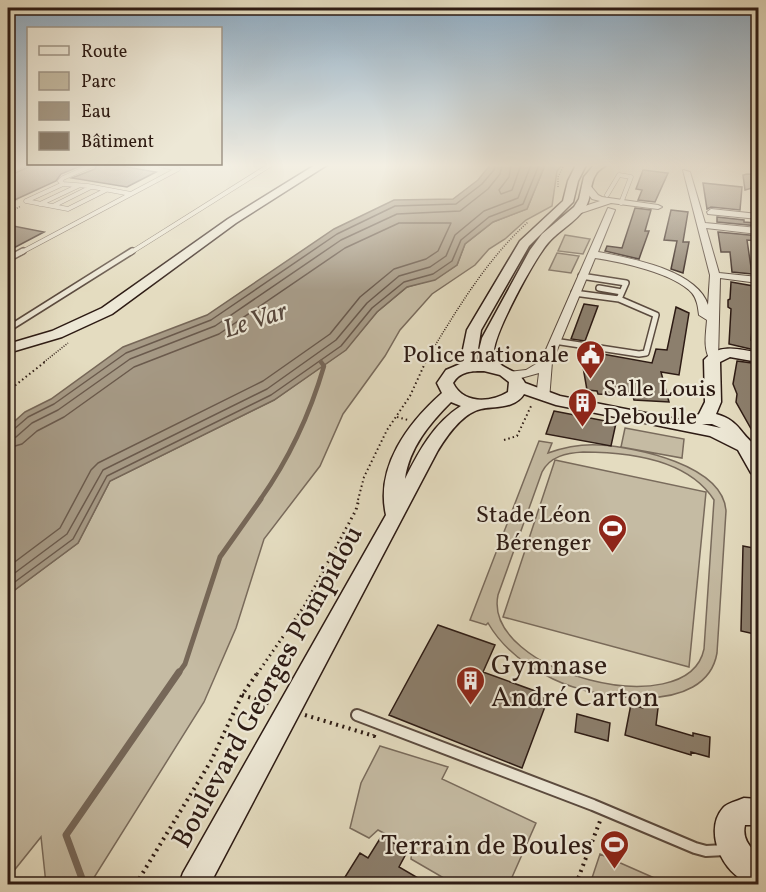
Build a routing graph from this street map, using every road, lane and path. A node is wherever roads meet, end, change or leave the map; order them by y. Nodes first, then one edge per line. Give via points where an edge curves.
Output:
1 (56, 207) edge
2 (73, 207) edge
3 (107, 207) edge
4 (203, 207) edge
5 (255, 207) edge
6 (563, 207) edge
7 (579, 207) edge
8 (590, 207) edge
9 (655, 207) edge
10 (658, 207) dead end
11 (696, 207) edge
12 (611, 210) dead end
13 (711, 212) dead end
14 (573, 213) junction
15 (759, 217) edge
16 (702, 225) junction
17 (759, 231) edge
18 (517, 232) dead end
19 (591, 254) junction
20 (8, 259) edge
21 (715, 275) junction
22 (581, 276) junction
23 (759, 280) edge
24 (599, 288) dead end
25 (622, 292) junction
26 (574, 293) junction
27 (619, 299) junction
28 (714, 319) junction
29 (8, 329) edge
30 (554, 341) junction
31 (64, 346) dead end
32 (8, 349) edge
33 (721, 355) junction
34 (759, 357) edge
35 (546, 362) junction
36 (467, 367) junction
37 (494, 368) junction
38 (513, 386) junction
39 (8, 391) edge
40 (450, 394) junction
41 (550, 398) junction
42 (477, 404) junction
43 (711, 425) junction
44 (504, 440) dead end
45 (752, 451) edge
46 (759, 469) edge
47 (394, 518) junction
48 (242, 695) junction
49 (290, 711) junction
50 (357, 715) dead end
51 (380, 724) junction
52 (604, 810) junction
53 (759, 812) edge
54 (732, 849) junction
55 (759, 873) edge
56 (136, 885) edge
57 (194, 885) edge
58 (576, 885) edge

1 - 2 lane
3 - 20 lane
4 - 29 lane
5 - 32 main road via 107,311
6 - 36 main road via 524,244 474,330
7 - 14 main road
8 - 14 street
9 - 10 street
11 - 16 street
12 - 19 street
13 - 15 street
14 - 37 main road via 540,244 494,329 486,349
16 - 17 street
16 - 21 street
18 - 48 path via 492,259 418,374 410,396 387,430 364,477 356,510 306,605
19 - 22 street
19 - 28 street via 626,260 688,284 704,304 704,315
21 - 23 street
21 - 28 street
22 - 25 lane via 626,283
22 - 26 street
24 - 25 lane
25 - 27 lane
26 - 27 lane
26 - 30 street
27 - 30 lane via 656,315 646,353
28 - 33 street via 711,348
30 - 35 street
31 - 39 path
33 - 34 main road
33 - 43 main road via 712,360
35 - 38 street
35 - 41 street via 543,390
36 - 37 main road
36 - 40 main road via 447,378
37 - 38 main road
38 - 41 main road
38 - 42 main road via 495,404
40 - 42 main road
40 - 47 main road, Boulevard Georges Pompidou via 410,441 398,466
41 - 43 main road via 663,421
41 - 44 path via 553,405 531,404 517,436
42 - 47 main road, Boulevard Georges Pompidou via 460,412 443,429
43 - 45 main road
43 - 45 main road via 733,427
45 - 46 main road
47 - 49 main road, Boulevard Georges Pompidou
48 - 49 path
48 - 56 path via 211,761
49 - 51 path via 374,736
49 - 57 main road, Boulevard Georges Pompidou
50 - 51 lane
51 - 52 lane
52 - 54 lane via 695,848
52 - 58 path
53 - 54 main road via 744,812 731,822 728,839
54 - 55 main road via 743,863

